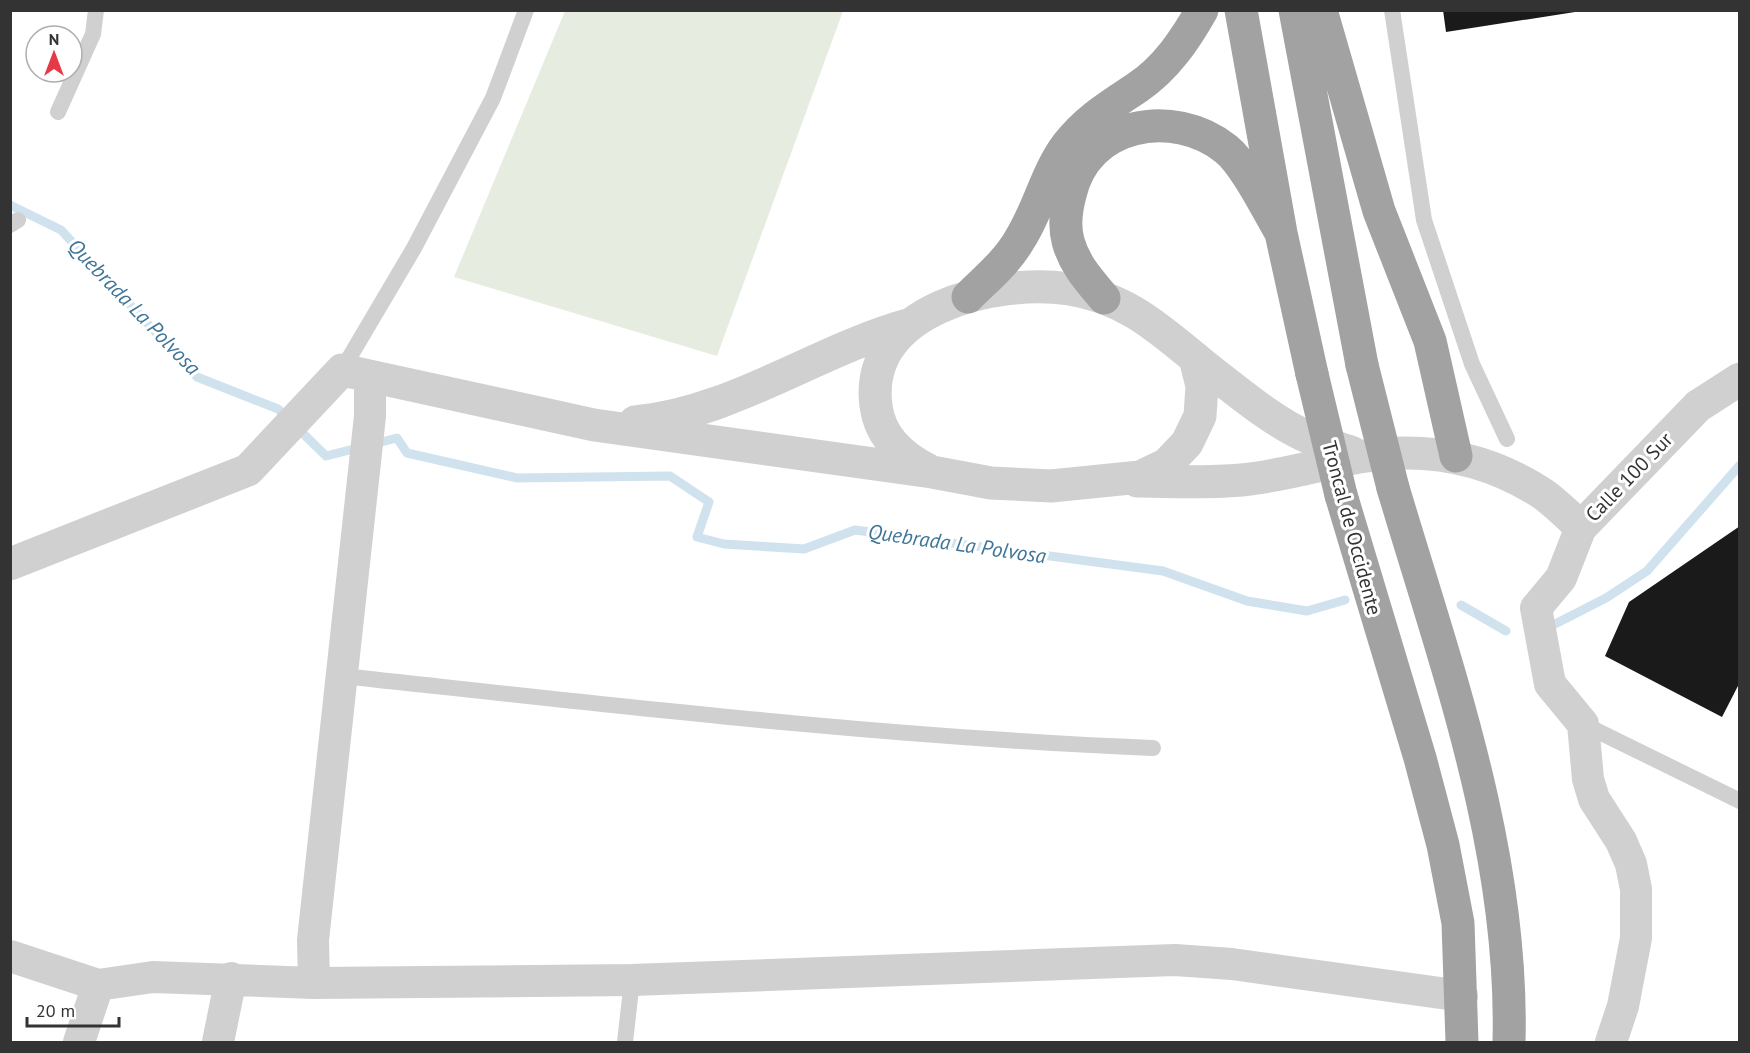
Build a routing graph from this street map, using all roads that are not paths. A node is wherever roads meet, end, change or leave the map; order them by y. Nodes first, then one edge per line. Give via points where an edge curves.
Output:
1 (96, 10) edge
2 (526, 10) edge
3 (1202, 10) edge
4 (1241, 10) edge
5 (1295, 10) edge
6 (1321, 10) edge
7 (1392, 10) edge
8 (58, 112) dead end
9 (1281, 233) junction
10 (968, 297) junction
11 (1104, 298) junction
12 (912, 324) junction
13 (1195, 358) junction
14 (356, 373) junction
15 (1740, 379) edge
16 (594, 425) junction
17 (1507, 439) dead end
18 (1456, 456) junction
19 (1362, 457) junction
20 (932, 472) junction
21 (1111, 480) junction
22 (1581, 527) junction
23 (10, 564) edge
24 (342, 676) junction
25 (1583, 724) junction
26 (1153, 748) dead end
27 (1740, 801) edge
28 (10, 956) edge
29 (231, 978) junction
30 (632, 981) junction
31 (314, 983) junction
32 (98, 985) junction
33 (1462, 996) junction
34 (79, 1042) edge
35 (218, 1042) edge
36 (626, 1042) edge
37 (1462, 1042) edge
38 (1509, 1042) edge
39 (1611, 1042) edge

1 - 8 lane via 93,34
2 - 14 lane via 493,98 414,248
3 - 10 highway via 1185,40 1163,66 1109,104 1067,145 1020,240
4 - 9 highway, Troncal de Occidente
5 - 38 highway, bridge via 1362,365 1491,840 1505,923
6 - 18 highway via 1379,211 1430,341
7 - 17 lane via 1424,220 1472,364
9 - 11 highway via 1229,151 1206,135 1181,126 1157,124 1134,128 1108,140 1085,161 1072,184 1066,212 1068,239 1076,262
9 - 33 highway, Troncal de Occidente, bridge via 1341,495 1443,845 1458,923
10 - 11 street via 1035,286
10 - 12 street
11 - 13 street via 1137,313
12 - 16 street via 699,407 654,420
12 - 20 street via 893,341 879,364 874,390 878,417 890,441 908,460
13 - 19 street via 1308,437
13 - 21 street via 1202,386 1200,416 1187,443 1167,464 1140,477
14 - 16 street
14 - 23 street via 319,394 248,470
14 - 24 street via 370,416
15 - 22 street, Calle 100 Sur via 1698,406
16 - 20 street
18 - 19 street via 1409,452
18 - 22 street via 1502,470 1544,495
19 - 21 street via 1244,480
20 - 21 street via 991,483 1051,486
22 - 25 street, Calle 100 Sur via 1561,578 1536,608 1550,684
24 - 26 lane via 816,727 1004,742
24 - 31 street via 313,940
25 - 27 lane
25 - 39 street via 1588,779 1594,799 1622,841 1636,889 1636,938 1623,1006
28 - 32 street
29 - 31 street
29 - 32 street via 153,977
29 - 35 street
30 - 31 street
30 - 33 street via 1175,960 1232,964
30 - 36 lane
32 - 34 street
33 - 37 highway, Troncal de Occidente

